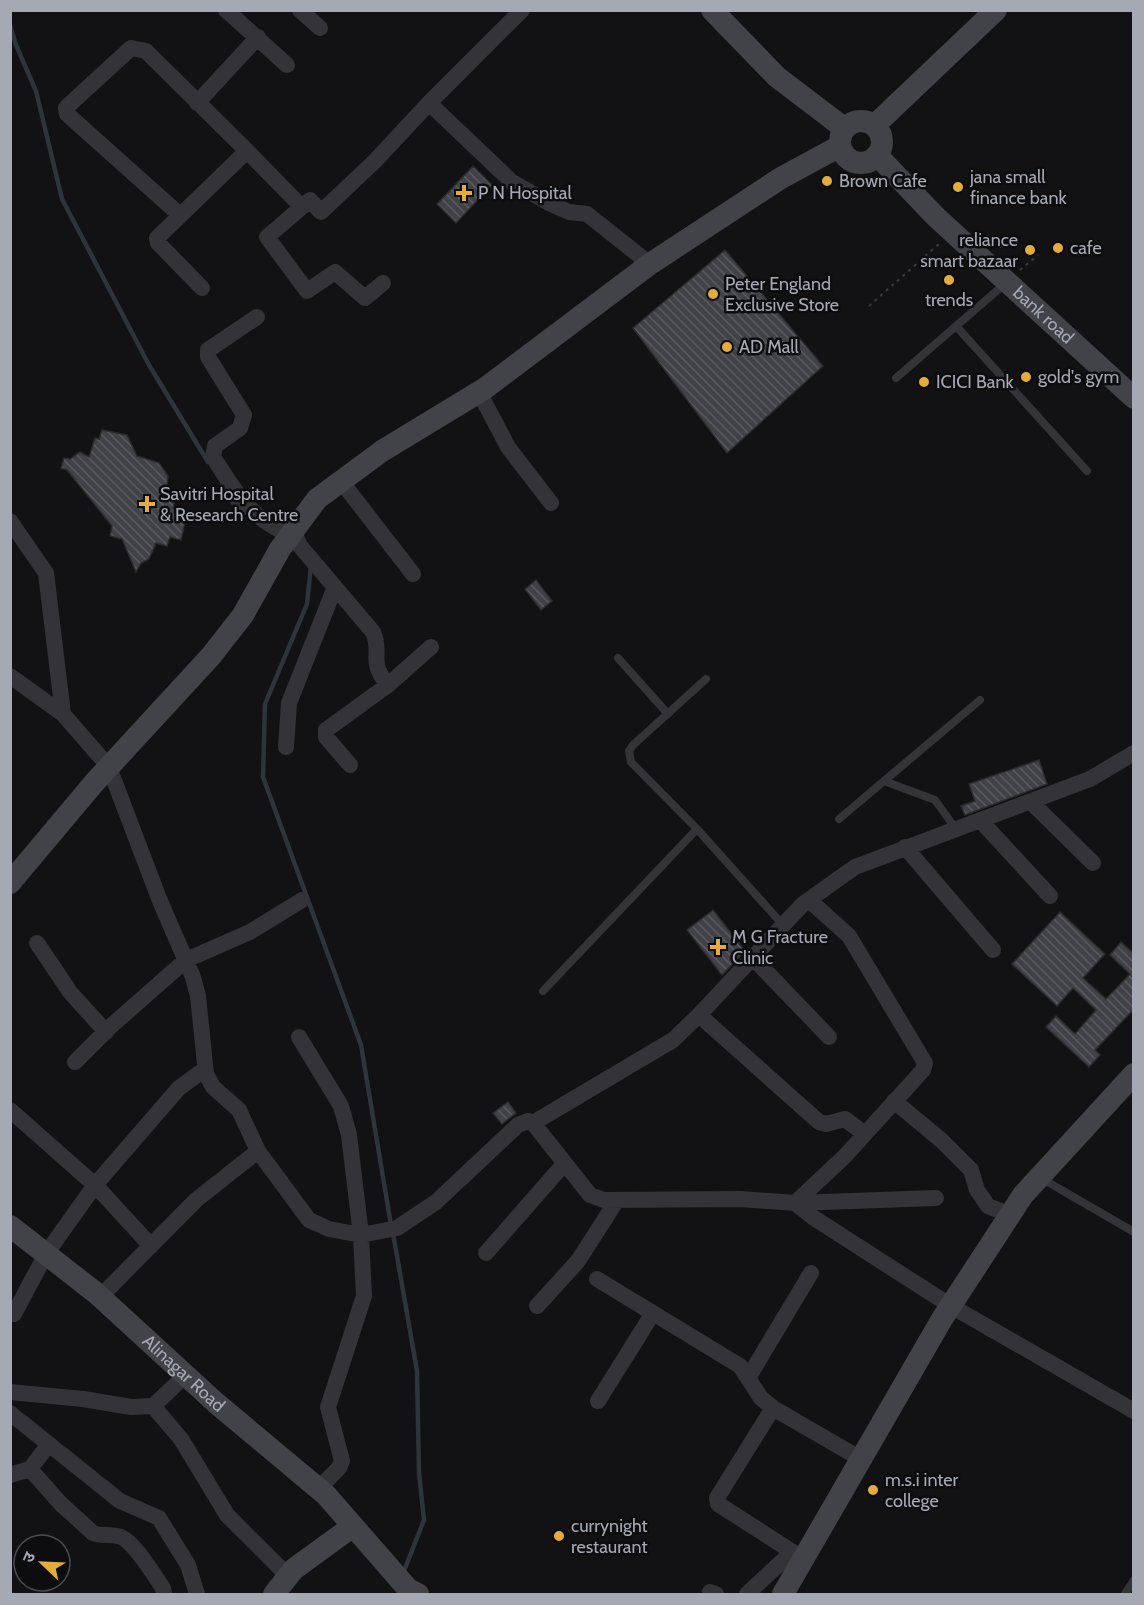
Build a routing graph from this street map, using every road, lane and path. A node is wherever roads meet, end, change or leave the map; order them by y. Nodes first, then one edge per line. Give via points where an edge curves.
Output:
1 (226, 10) edge
2 (300, 10) edge
3 (522, 10) edge
4 (712, 10) edge
5 (996, 10) edge
6 (320, 28) dead end
7 (258, 38) junction
8 (288, 65) dead end
9 (197, 103) junction
10 (429, 103) junction
11 (875, 125) junction
12 (842, 137) junction
13 (247, 151) junction
14 (878, 155) junction
15 (302, 207) junction
16 (180, 215) junction
17 (947, 237) dead end
18 (1038, 255) dead end
19 (650, 264) junction
20 (1007, 282) junction
21 (383, 283) dead end
22 (202, 288) dead end
23 (869, 306) dead end
24 (257, 317) dead end
25 (956, 326) junction
26 (896, 378) dead end
27 (479, 392) junction
28 (1134, 398) edge
29 (1087, 471) dead end
30 (341, 481) junction
31 (551, 503) dead end
32 (10, 520) edge
33 (292, 533) junction
34 (413, 574) dead end
35 (334, 587) junction
36 (431, 647) dead end
37 (618, 658) dead end
38 (10, 676) edge
39 (706, 679) dead end
40 (387, 685) junction
41 (980, 700) dead end
42 (63, 714) junction
43 (668, 714) junction
44 (286, 747) dead end
45 (1134, 753) edge
46 (350, 765) dead end
47 (109, 766) junction
48 (884, 781) junction
49 (1030, 802) junction
50 (839, 819) dead end
51 (980, 820) junction
52 (697, 829) junction
53 (956, 829) junction
54 (905, 848) junction
55 (1093, 864) dead end
56 (10, 883) edge
57 (1050, 896) dead end
58 (302, 900) dead end
59 (809, 900) junction
60 (783, 925) junction
61 (37, 943) dead end
62 (993, 950) dead end
63 (753, 958) junction
64 (186, 960) junction
65 (543, 991) dead end
66 (699, 1015) junction
67 (105, 1032) junction
68 (299, 1037) dead end
69 (829, 1037) dead end
70 (75, 1062) dead end
71 (205, 1069) junction
72 (1134, 1074) edge
73 (894, 1101) junction
74 (10, 1110) edge
75 (533, 1123) junction
76 (865, 1134) junction
77 (258, 1151) junction
78 (564, 1164) junction
79 (1039, 1177) junction
80 (95, 1185) junction
81 (936, 1198) dead end
82 (617, 1200) junction
83 (795, 1203) junction
84 (1010, 1215) junction
85 (10, 1226) edge
86 (1134, 1232) edge
87 (361, 1235) junction
88 (151, 1246) junction
89 (486, 1253) dead end
90 (46, 1254) junction
91 (811, 1274) dead end
92 (597, 1279) dead end
93 (100, 1297) junction
94 (537, 1306) dead end
95 (951, 1306) junction
96 (653, 1313) junction
97 (12, 1317) edge
98 (186, 1375) junction
99 (748, 1378) junction
100 (10, 1392) edge
101 (598, 1401) dead end
102 (153, 1406) junction
103 (773, 1408) junction
104 (1134, 1411) edge
105 (10, 1413) edge
106 (49, 1444) junction
107 (861, 1459) junction
108 (30, 1469) junction
109 (10, 1475) edge
110 (319, 1488) junction
111 (353, 1526) junction
112 (797, 1555) junction
113 (288, 1576) junction
114 (1134, 1581) edge
115 (164, 1594) edge
116 (197, 1594) edge
117 (274, 1594) edge
118 (418, 1594) edge
119 (747, 1594) edge
120 (783, 1594) edge
121 (1125, 1594) edge

1 - 7 street
2 - 6 street
3 - 10 street
4 - 12 main road
5 - 11 main road
7 - 8 street
7 - 9 street
9 - 13 street
9 - 16 street via 146,51 131,48 66,108 67,114
10 - 15 street via 321,212 310,200
10 - 19 street via 512,182 559,207 587,214
11 - 12 main road via 862,120
11 - 14 main road via 882,136
12 - 14 main road via 843,153 853,162 866,163
12 - 19 main road
13 - 15 street
13 - 16 street
14 - 20 main road, bank road via 935,216
15 - 21 street via 267,237 307,291 335,272 365,298
16 - 22 street via 159,234 158,243
17 - 23 path
18 - 20 path
19 - 27 main road
20 - 25 lane
20 - 28 main road, bank road
24 - 33 street via 208,350 208,357 244,415 240,428 215,446 213,457 254,514
25 - 26 lane
25 - 29 lane
27 - 30 main road
27 - 31 street via 508,447
30 - 33 main road via 317,499
30 - 34 street
32 - 42 street via 46,573
33 - 35 street
33 - 47 main road via 243,615
35 - 40 street via 373,632 376,668
35 - 44 street via 289,703
36 - 40 street
37 - 43 lane
38 - 42 street
39 - 43 lane
40 - 46 street via 326,730 326,737
41 - 48 lane
42 - 47 street
43 - 52 lane via 633,745 629,756
45 - 49 street via 1090,779
47 - 56 main road
47 - 64 street
48 - 50 lane
48 - 53 lane via 936,800
49 - 51 street
49 - 55 street
51 - 53 street
51 - 57 street
52 - 60 lane
52 - 65 lane
53 - 54 street
54 - 59 street via 855,867
54 - 62 street
58 - 64 street via 250,932
59 - 60 street
59 - 73 street via 849,936 924,1057 923,1070
60 - 63 street
61 - 67 street via 70,992
63 - 66 street
63 - 69 street
64 - 67 street
64 - 71 street via 198,996
66 - 75 street via 673,1040
66 - 76 street via 819,1122 845,1119
67 - 70 street
68 - 87 street via 341,1106 349,1135
71 - 77 street via 213,1087 239,1110
71 - 80 street via 179,1088
72 - 79 main road
73 - 76 street
73 - 84 street via 971,1170 987,1206
74 - 80 street
75 - 78 street
75 - 87 street via 518,1125 436,1202 392,1230
76 - 83 street
77 - 87 street via 309,1220 329,1229
77 - 88 street via 210,1188
78 - 82 street via 590,1195
78 - 89 street
79 - 84 main road
79 - 86 lane
80 - 88 street
80 - 90 street
81 - 83 street
82 - 83 street via 741,1199
82 - 94 street via 578,1261
83 - 95 street
84 - 95 main road
85 - 90 main road, Alinagar Road
87 - 110 street via 363,1304 328,1407 342,1461
88 - 93 street
90 - 93 main road, Alinagar Road
90 - 97 street
91 - 99 street
92 - 96 street
93 - 98 main road, Alinagar Road
95 - 104 street
95 - 107 main road
96 - 99 street via 740,1366
96 - 101 street
98 - 102 street
98 - 110 main road, Alinagar Road
99 - 103 street
100 - 102 street via 131,1407
102 - 113 street via 181,1439 227,1515
103 - 107 street
103 - 112 street via 717,1498 718,1504
105 - 106 street
106 - 108 street
106 - 116 street via 120,1501 159,1518 188,1565
107 - 112 main road
108 - 109 street
108 - 115 street via 93,1533 118,1536 130,1544
110 - 111 main road, Alinagar Road
111 - 113 main road
111 - 118 main road, Alinagar Road via 408,1589
112 - 119 street
112 - 120 main road
113 - 117 main road
114 - 121 lane

